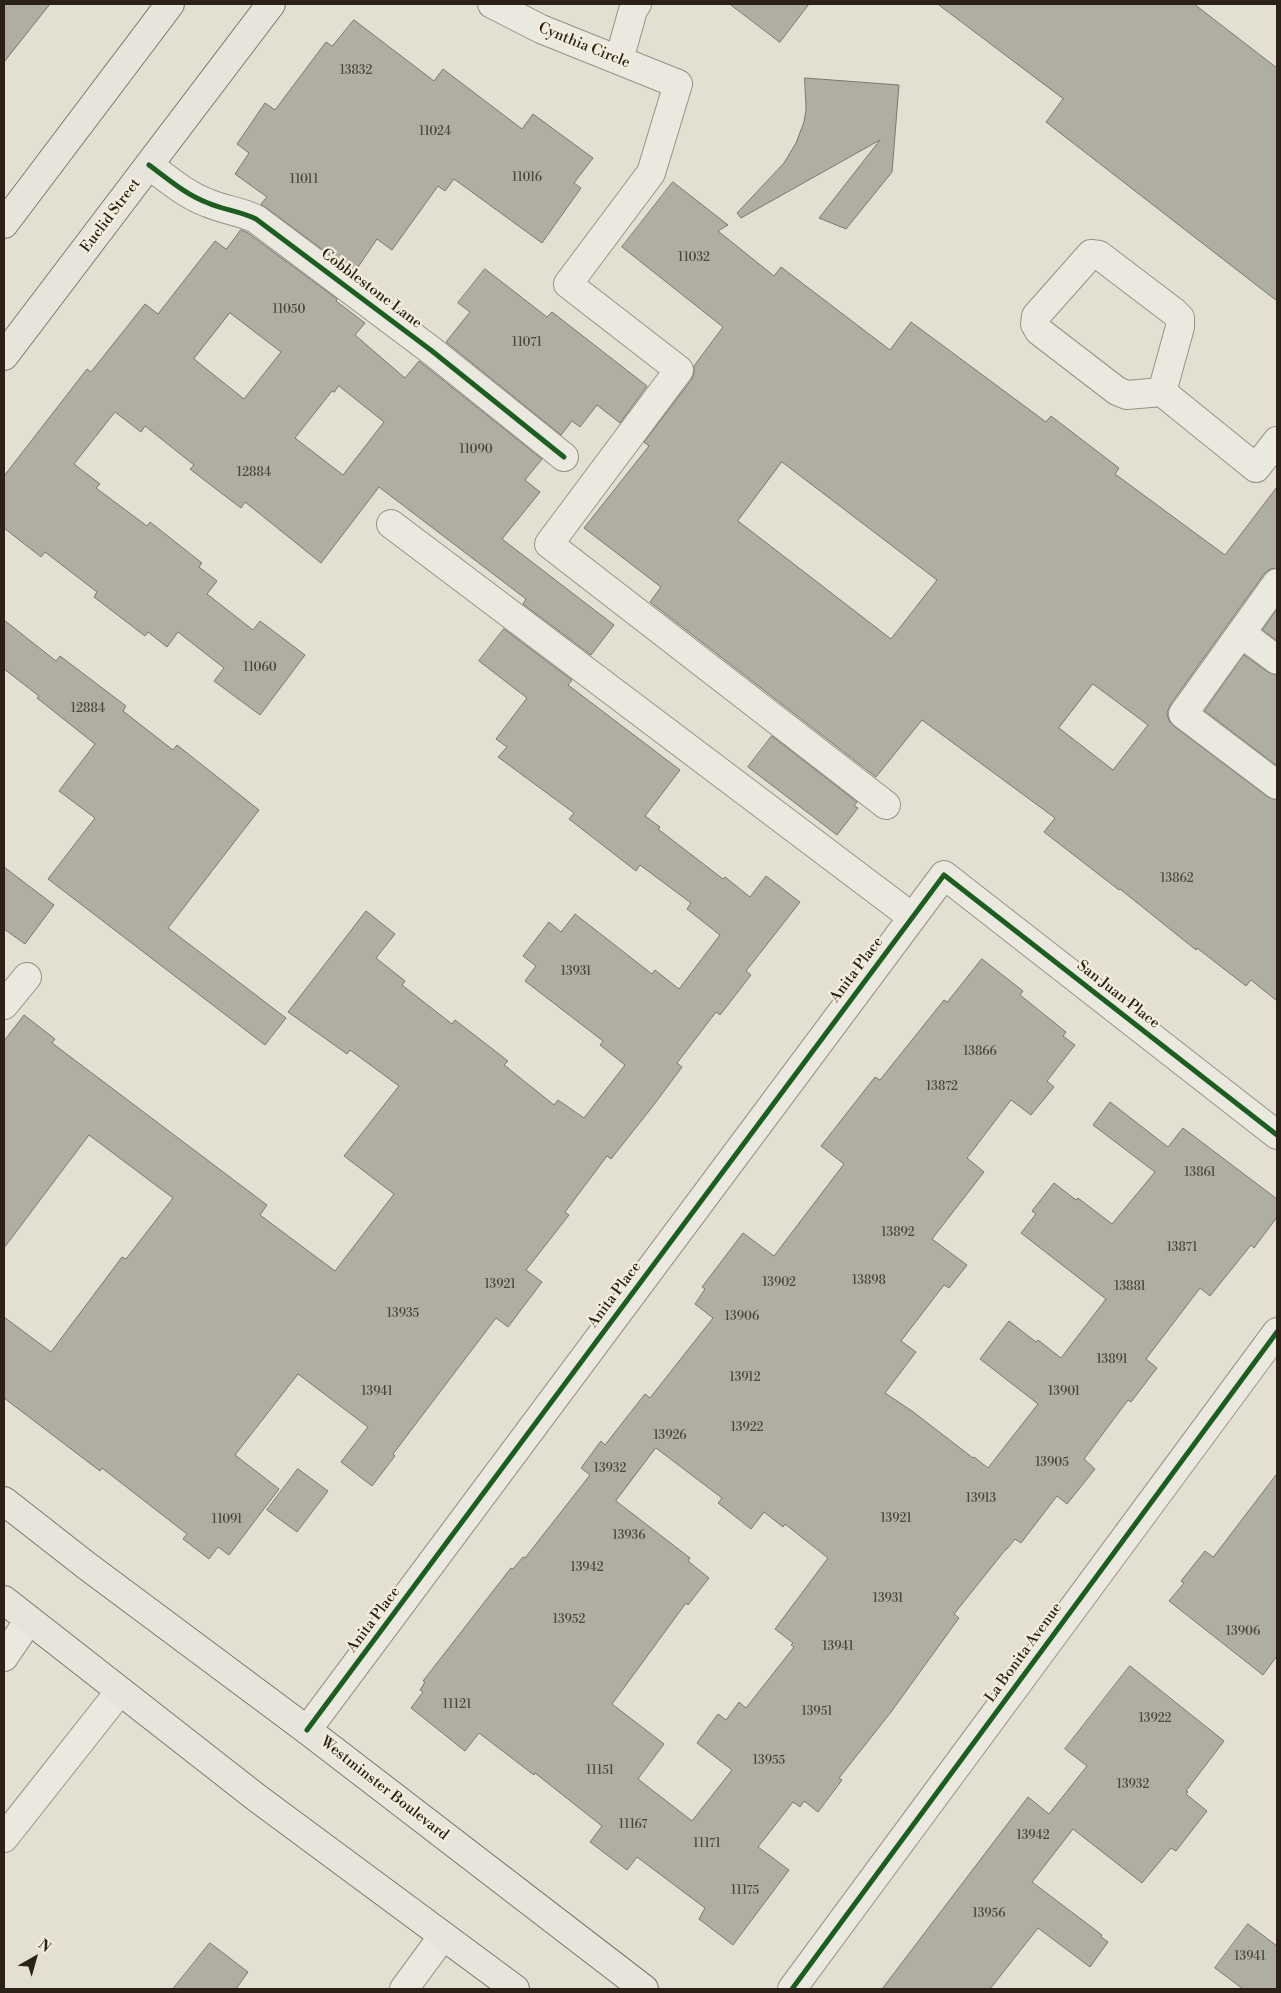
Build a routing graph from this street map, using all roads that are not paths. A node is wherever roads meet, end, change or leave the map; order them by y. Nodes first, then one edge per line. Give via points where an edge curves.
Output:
1 (170, 4) edge
2 (271, 4) edge
3 (492, 4) edge
4 (636, 4) edge
5 (619, 60) junction
6 (149, 165) junction
7 (4, 224) edge
8 (4, 356) edge
9 (1162, 392) junction
10 (1277, 441) edge
11 (564, 457) dead end
12 (391, 524) dead end
13 (1277, 583) edge
14 (1241, 633) junction
15 (1277, 660) edge
16 (1277, 785) edge
17 (886, 805) dead end
18 (944, 875) joint
19 (912, 918) junction
20 (28, 976) dead end
21 (4, 1005) edge
22 (1277, 1135) edge
23 (1277, 1332) edge
24 (4, 1500) edge
25 (4, 1600) edge
26 (30, 1620) junction
27 (4, 1657) edge
28 (120, 1691) junction
29 (307, 1730) junction
30 (4, 1838) edge
31 (443, 1936) junction
32 (404, 1989) edge
33 (515, 1989) edge
34 (644, 1989) edge
35 (792, 1989) edge

1 - 7 main road
2 - 6 main road, Euclid Street
3 - 5 street, Cynthia Circle via 541,29
4 - 5 street
5 - 17 street, Cynthia Circle via 678,84 651,173 568,284 679,370 549,544
6 - 8 main road, Euclid Street
6 - 11 street, Cobblestone Lane via 200,200 256,219 432,351
9 - 9 street via 1180,318 1099,255 1091,254 1036,316 1035,324 1039,331 1116,391 1127,396
9 - 10 street via 1256,468
12 - 19 street
13 - 14 street
14 - 15 street
14 - 16 street via 1183,714
18 - 19 street, Anita Place
18 - 22 street, San Juan Place
19 - 29 street, Anita Place
20 - 21 street
23 - 35 street, La Bonita Avenue
24 - 29 main road, Westminster Boulevard
25 - 26 main road
26 - 27 street
26 - 28 main road
28 - 30 street
28 - 31 main road
29 - 34 main road, Westminster Boulevard
31 - 32 street
31 - 33 main road

